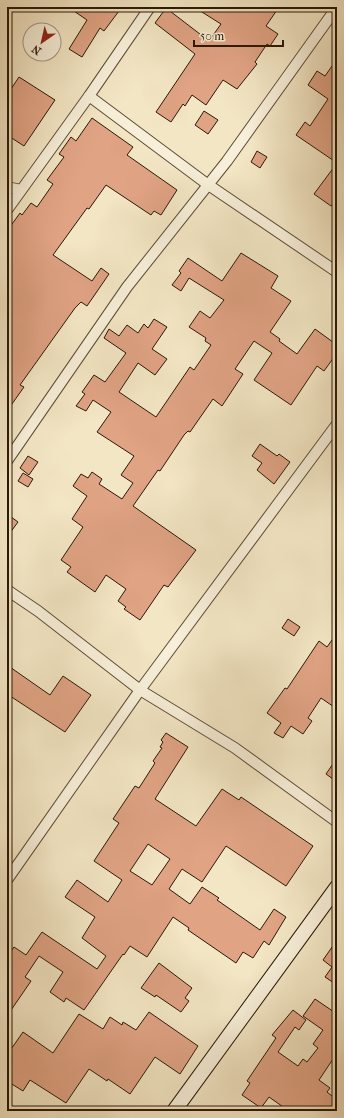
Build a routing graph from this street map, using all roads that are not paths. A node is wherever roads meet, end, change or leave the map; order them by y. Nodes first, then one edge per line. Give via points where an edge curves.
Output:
1 (150, 7) edge
2 (337, 7) edge
3 (89, 96) junction
4 (207, 184) junction
5 (7, 187) edge
6 (21, 190) junction
7 (7, 210) edge
8 (337, 272) edge
9 (337, 424) edge
10 (7, 461) edge
11 (7, 590) edge
12 (140, 690) junction
13 (337, 822) edge
14 (7, 880) edge
15 (337, 887) edge
16 (174, 1111) edge

1 - 3 street
2 - 4 street via 227,161
3 - 4 street
3 - 6 street
4 - 8 street
4 - 10 street via 127,287
5 - 6 street
6 - 7 street
9 - 12 street
11 - 12 street
12 - 13 street via 235,748
12 - 14 street
15 - 16 street

